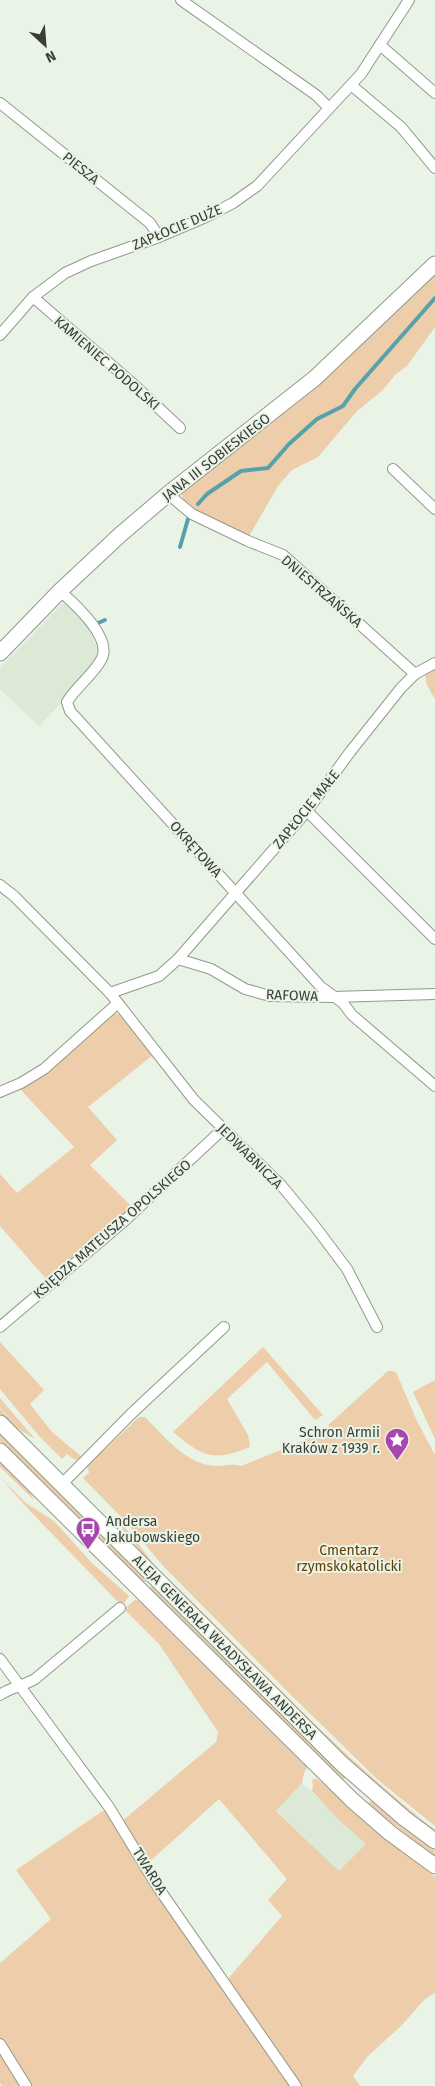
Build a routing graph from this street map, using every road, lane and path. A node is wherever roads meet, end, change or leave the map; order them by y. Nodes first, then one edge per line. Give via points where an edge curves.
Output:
1 (409, 0) edge
2 (188, 2) edge
3 (380, 45) junction
4 (351, 85) junction
5 (435, 94) edge
6 (0, 103) edge
7 (328, 107) junction
8 (435, 168) edge
9 (158, 237) junction
10 (435, 264) edge
11 (33, 298) junction
12 (0, 336) edge
13 (180, 428) dead end
14 (393, 469) dead end
15 (168, 494) junction
16 (435, 509) edge
17 (60, 591) junction
18 (0, 652) edge
19 (435, 663) edge
20 (415, 674) junction
21 (307, 811) junction
22 (0, 885) edge
23 (234, 892) junction
24 (435, 939) edge
25 (178, 959) junction
26 (110, 993) junction
27 (435, 994) edge
28 (333, 997) junction
29 (118, 1003) junction
30 (435, 1086) edge
31 (0, 1092) edge
32 (222, 1129) junction
33 (0, 1327) edge
34 (224, 1327) dead end
35 (377, 1327) dead end
36 (0, 1423) edge
37 (0, 1451) edge
38 (62, 1484) junction
39 (120, 1608) dead end
40 (0, 1659) edge
41 (20, 1685) junction
42 (0, 1695) edge
43 (435, 1841) edge
44 (435, 1866) edge
45 (0, 2044) edge
46 (26, 2086) edge
47 (296, 2086) edge

1 - 3 street, ZAPŁOCIE DUŻE
2 - 7 street
3 - 4 street, ZAPŁOCIE DUŻE
3 - 5 street
4 - 7 street, ZAPŁOCIE DUŻE
4 - 8 street via 400,127
6 - 9 street, PIESZA via 150,223
7 - 9 street, ZAPŁOCIE DUŻE via 246,195 206,218
9 - 11 street, ZAPŁOCIE DUŻE via 78,266 53,280
10 - 15 main road, JANA III SOBIESKIEGO via 315,378
11 - 12 street, ZAPŁOCIE DUŻE
11 - 13 street, KAMIENIEC PODOLSKI
14 - 16 street
15 - 17 main road, JANA III SOBIESKIEGO
15 - 20 street, DNIESTRZAŃSKA via 192,514 283,555
17 - 18 main road, JANA III SOBIESKIEGO
17 - 23 street, OKRĘTOWA via 92,623 105,648 100,662 66,702 70,711
19 - 20 street, ZAPŁOCIE MAŁE
20 - 21 street, ZAPŁOCIE MAŁE via 350,752
21 - 23 street, ZAPŁOCIE MAŁE
21 - 24 street
22 - 26 street
23 - 25 street, ZAPŁOCIE MAŁE
23 - 28 street, OKRĘTOWA
25 - 26 street via 159,976
25 - 28 street, RAFOWA via 211,969 256,994
26 - 29 street, JEDWABNICZA
27 - 28 street, RAFOWA
28 - 30 street, OKRĘTOWA
29 - 31 street via 44,1069
29 - 32 street, JEDWABNICZA via 194,1100
32 - 33 street, KSIĘDZA MATEUSZA OPOLSKIEGO via 122,1223
32 - 35 street, JEDWABNICZA via 281,1186 314,1225 347,1269
34 - 38 street
36 - 38 main road, ALEJA GENERAŁA WŁADYSŁAWA ANDERSA
37 - 44 main road, ALEJA GENERAŁA WŁADYSŁAWA ANDERSA via 331,1780 390,1833
38 - 43 main road, ALEJA GENERAŁA WŁADYSŁAWA ANDERSA via 326,1748 366,1786
39 - 41 street via 35,1679
40 - 41 street, TWARDA
41 - 42 street
41 - 47 street, TWARDA via 109,1807 157,1886
45 - 46 street

